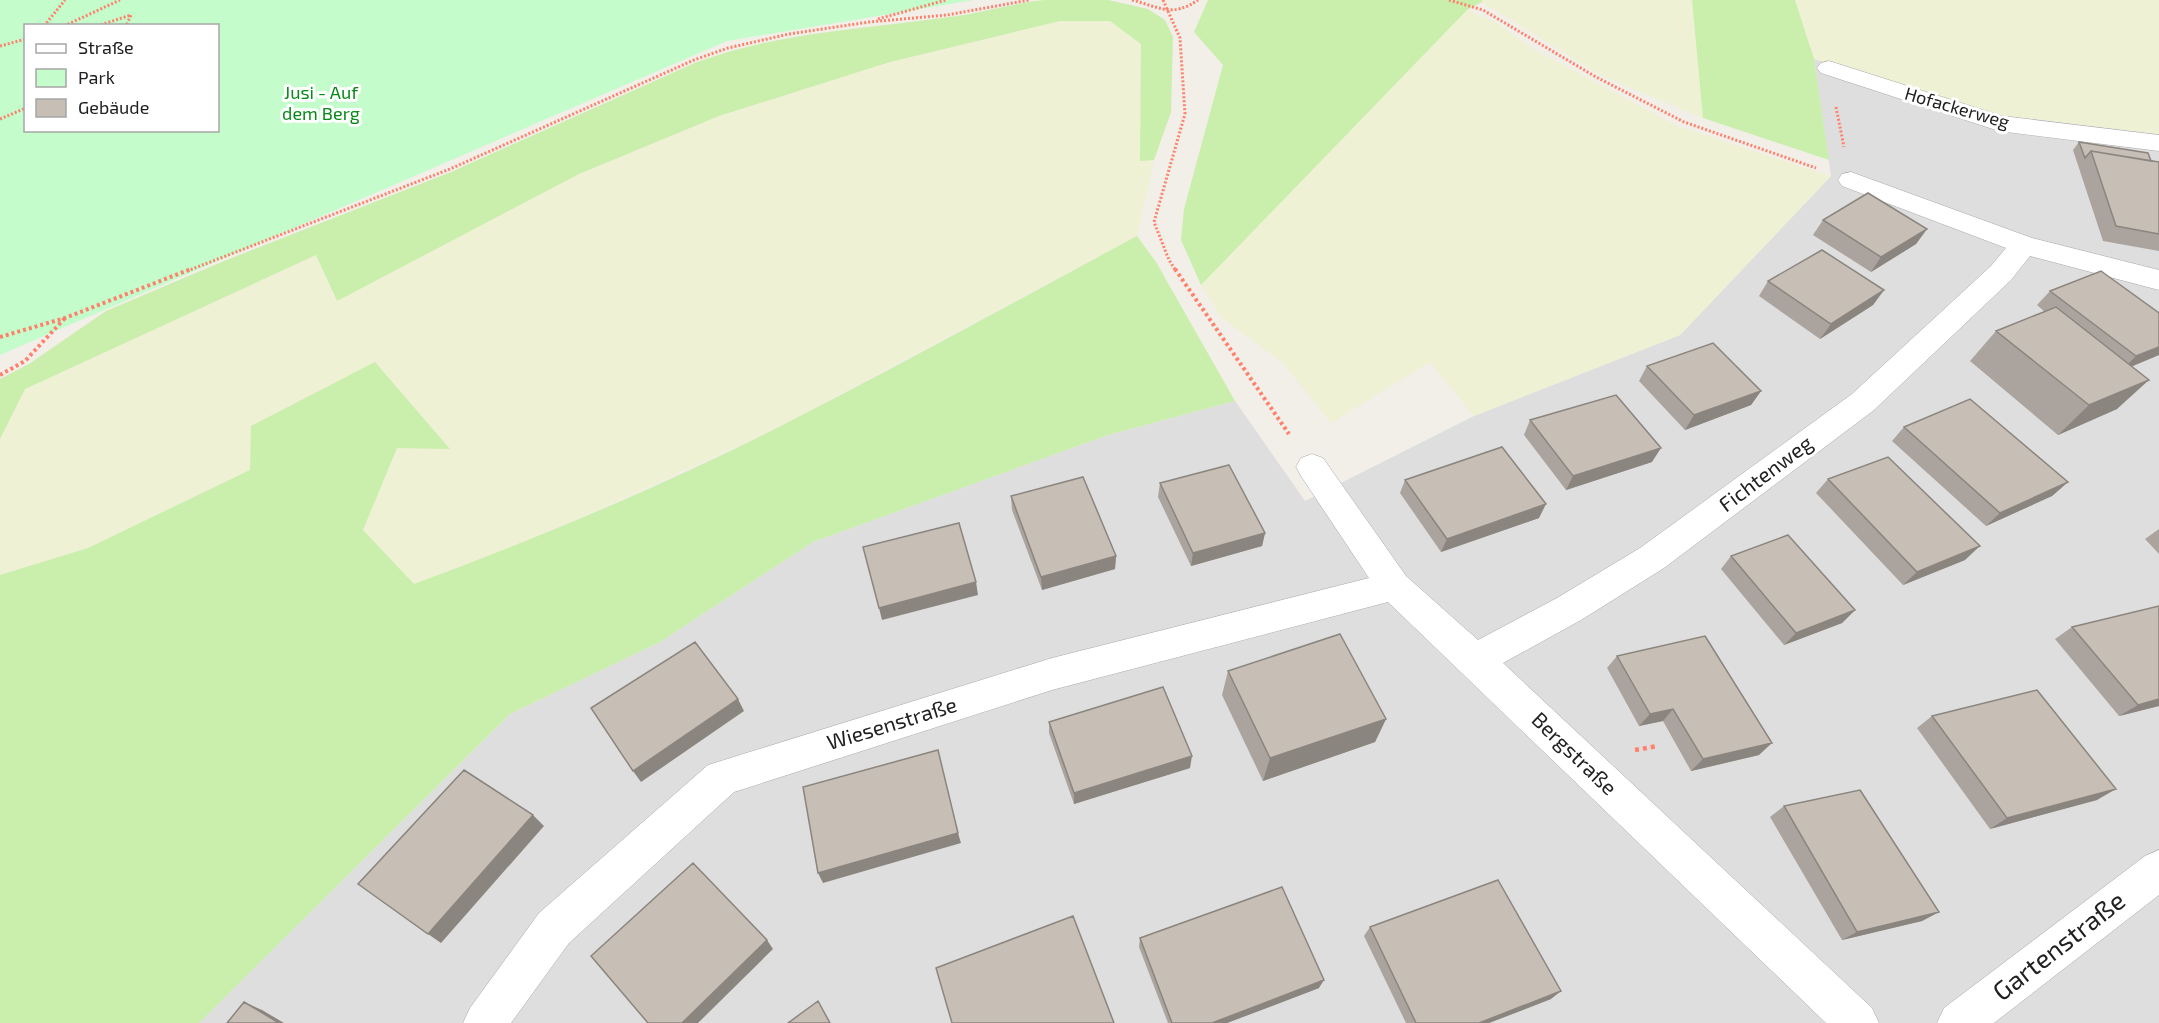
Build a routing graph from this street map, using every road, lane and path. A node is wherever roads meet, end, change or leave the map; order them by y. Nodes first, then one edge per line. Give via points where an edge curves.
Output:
1 (64, 0) edge
2 (120, 0) edge
3 (946, 0) edge
4 (1029, 0) edge
5 (1132, 0) edge
6 (1163, 0) edge
7 (1198, 0) edge
8 (1449, 0) edge
9 (1169, 12) junction
10 (869, 22) junction
11 (46, 24) edge
12 (68, 24) edge
13 (103, 24) edge
14 (127, 24) edge
15 (24, 40) edge
16 (0, 46) edge
17 (1829, 68) joint
18 (24, 109) edge
19 (0, 119) edge
20 (2159, 143) edge
21 (1851, 180) junction
22 (2024, 245) junction
23 (2159, 280) edge
24 (65, 318) junction
25 (0, 337) edge
26 (0, 375) edge
27 (1312, 467) joint
28 (1394, 586) junction
29 (1475, 660) junction
30 (2159, 870) edge
31 (485, 1023) edge
32 (1857, 1023) edge
33 (1959, 1023) edge

1 - 11 path
2 - 12 path
3 - 10 path
4 - 10 path via 947,15
5 - 9 path
6 - 9 path
7 - 9 path via 1187,9
8 - 21 path via 1483,10 1596,78 1684,122
9 - 27 path via 1179,39 1185,114 1154,222 1169,260
10 - 24 path via 789,34 694,60 450,170
13 - 14 path via 131,15
15 - 16 path
17 - 20 street, Hofackerweg via 1999,123
17 - 21 path
18 - 19 path
21 - 22 street
22 - 23 street
22 - 29 street, Fichtenweg via 2001,273 1863,402 1652,558
24 - 25 path
24 - 26 path via 26,361
27 - 28 street, Bergstraße
28 - 29 street, Bergstraße
28 - 31 street, Wiesenstraße via 1052,674 722,778 554,928
29 - 32 street, Bergstraße
30 - 33 street, Gartenstraße

